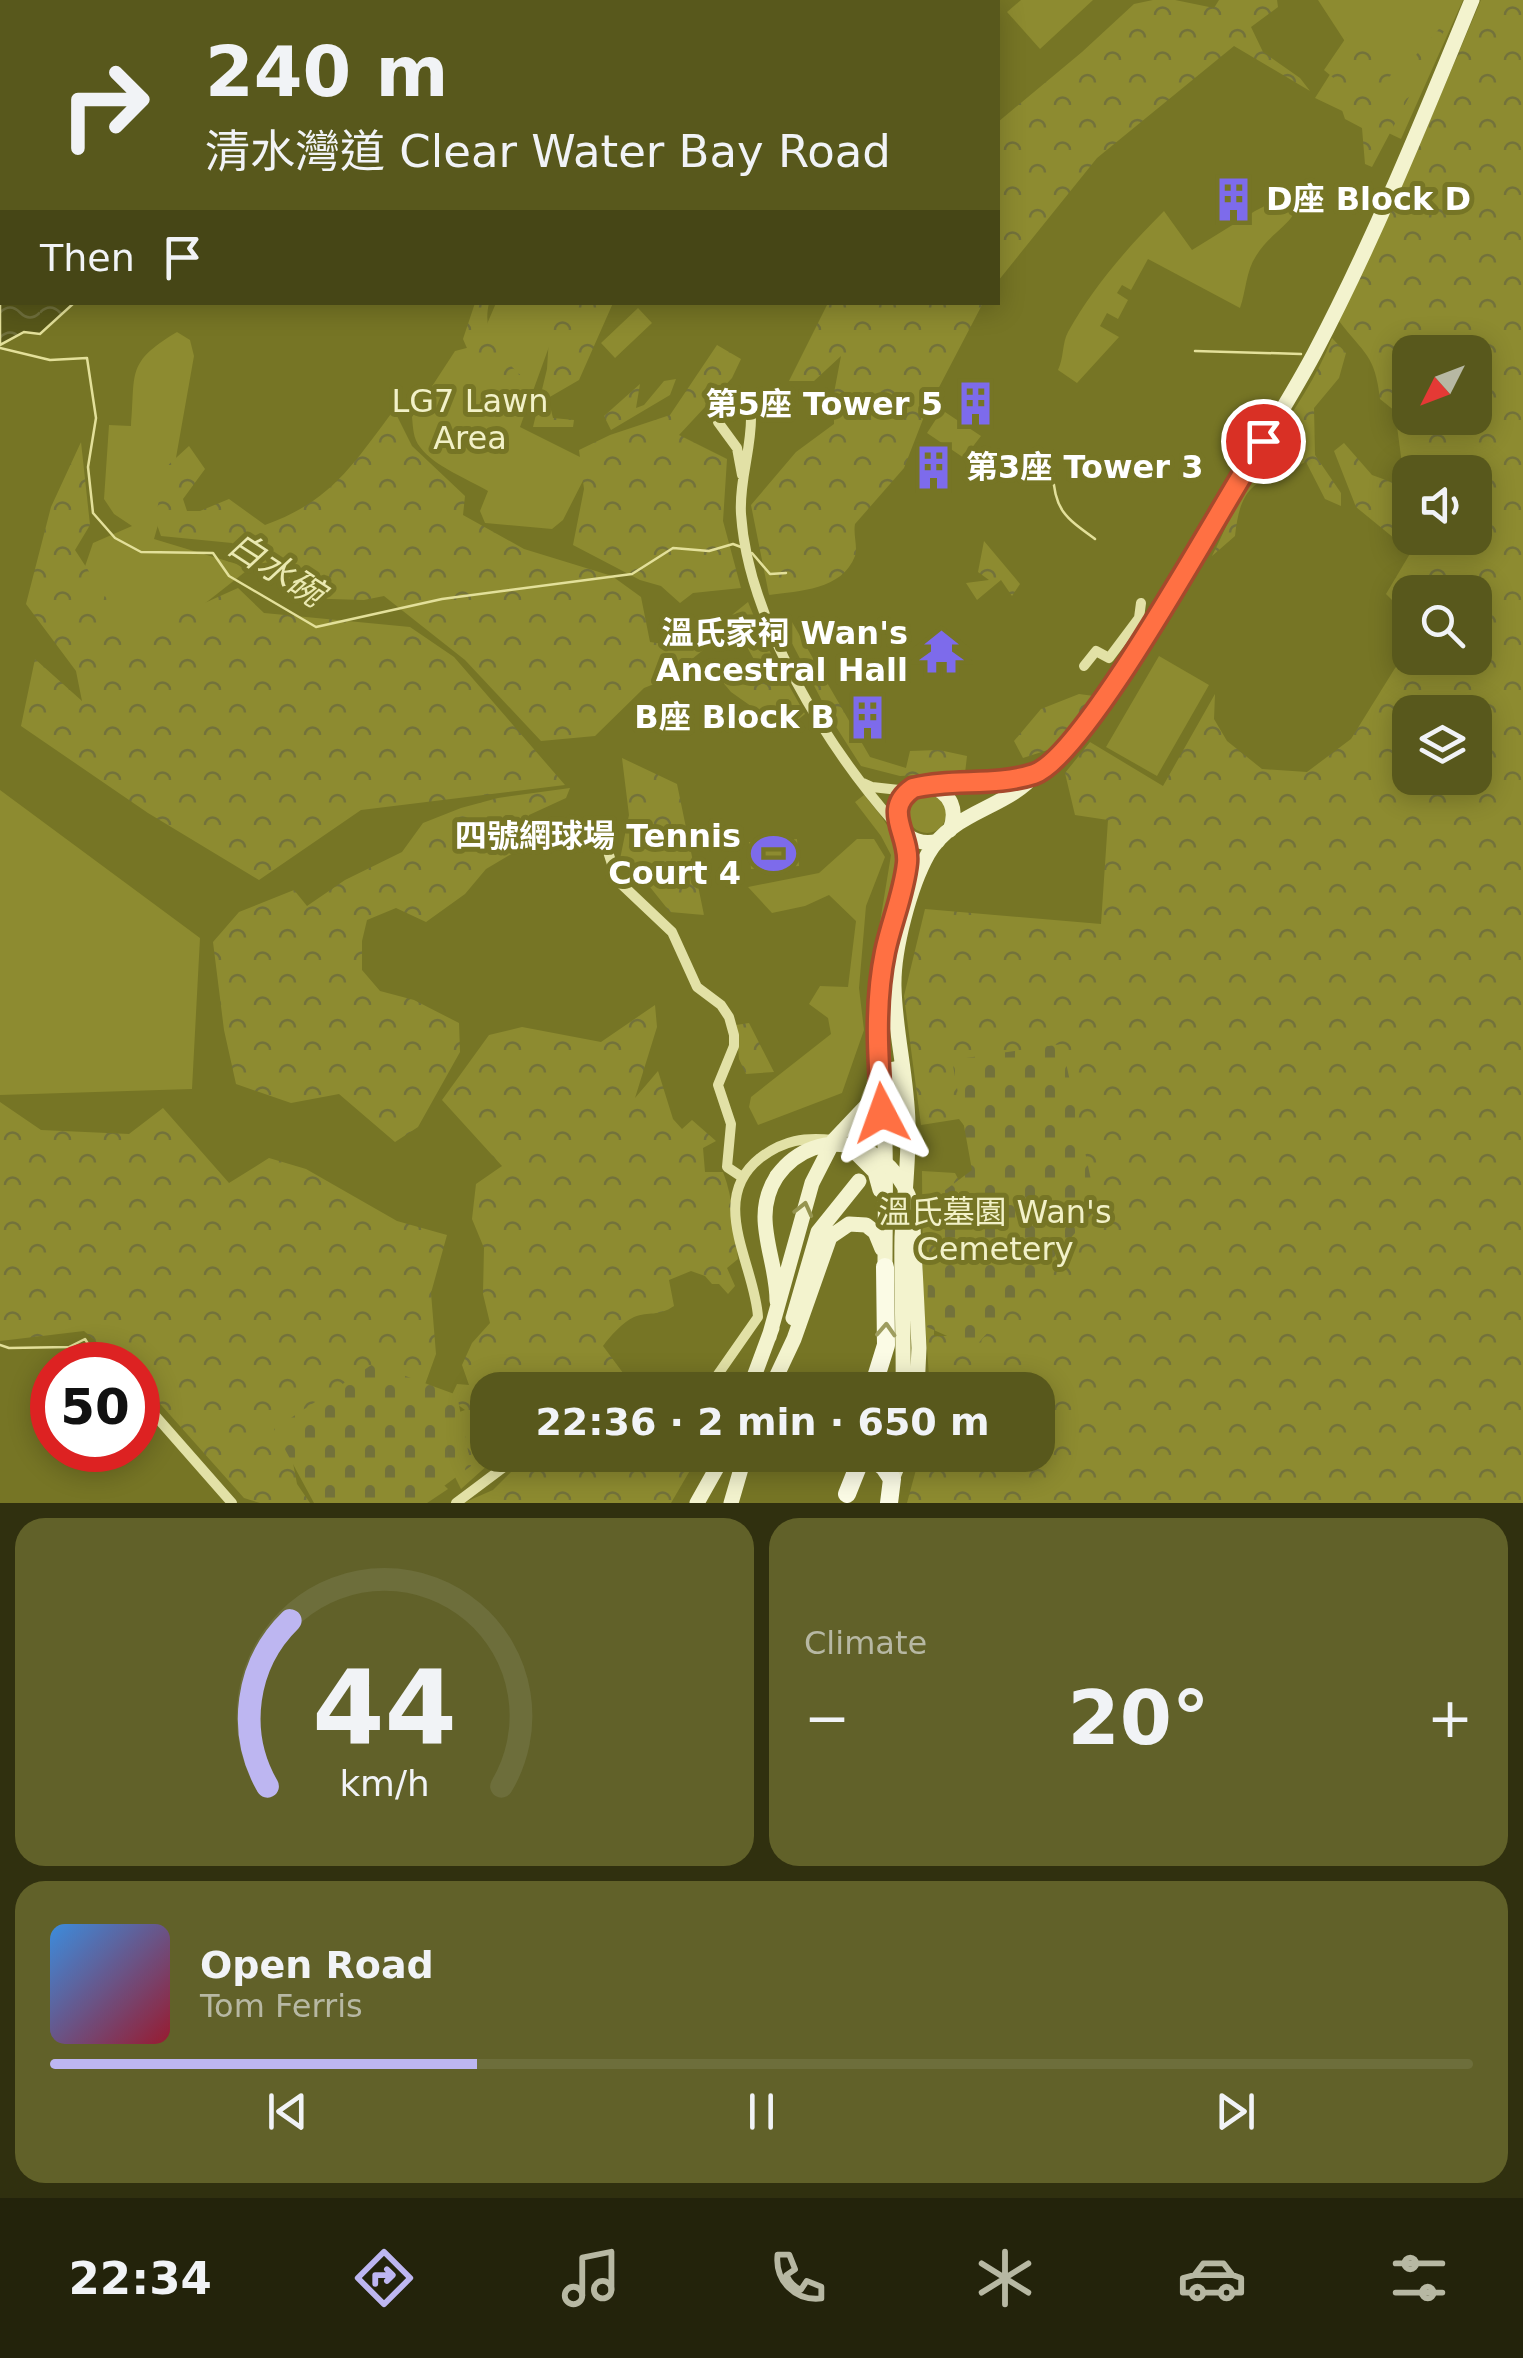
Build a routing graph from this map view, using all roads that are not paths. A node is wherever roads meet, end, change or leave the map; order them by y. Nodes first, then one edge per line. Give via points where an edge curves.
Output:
1 (1472, 0) edge
2 (750, 426) junction
3 (724, 432) junction
4 (742, 474) junction
5 (1141, 602) dead end
6 (1084, 666) dead end
7 (1036, 774) junction
8 (858, 780) junction
9 (916, 788) junction
10 (903, 833) junction
11 (944, 835) junction
12 (603, 836) dead end
13 (894, 990) junction
14 (877, 1048) junction
15 (894, 1108) dead end
16 (834, 1140) junction
17 (742, 1177) junction
18 (860, 1181) dead end
19 (885, 1208) junction
20 (886, 1268) junction
21 (770, 1337) junction
22 (719, 1372) edge
23 (756, 1372) edge
24 (776, 1372) edge
25 (778, 1372) edge
26 (878, 1372) edge
27 (903, 1372) edge
28 (917, 1372) edge
29 (160, 1421) edge
30 (497, 1472) edge
31 (714, 1472) edge
32 (740, 1472) edge
33 (851, 1472) edge
34 (894, 1472) edge
35 (892, 1479) junction
36 (848, 1499) edge
37 (232, 1503) edge
38 (456, 1503) edge
39 (697, 1503) edge
40 (731, 1503) edge
41 (888, 1503) edge

1 - 7 main road via 1320,343 1097,708
2 - 3 street via 735,436
2 - 3 street via 748,410 729,403 718,416
2 - 4 street
3 - 4 street
4 - 8 street via 744,540 758,597
5 - 6 street via 1139,618 1109,658 1096,651
7 - 9 main road
7 - 11 main road
8 - 9 street via 872,787
8 - 10 street
9 - 10 main road via 898,804
9 - 11 main road via 940,790 950,801 954,814
10 - 11 main road via 918,843
10 - 14 main road via 906,872 882,974
11 - 13 main road via 924,863 910,906
12 - 17 street via 617,880 670,930 697,987 726,1011 734,1035 718,1088 731,1124 727,1167
13 - 15 main road
13 - 27 main road via 908,1118
14 - 16 main road via 871,1102
14 - 19 main road
16 - 17 street via 792,1140
16 - 19 main road via 855,1150 875,1172
21 -> 16 main road via 807,1196
17 - 22 street via 737,1230 758,1317
18 - 24 main road via 813,1242
19 - 20 main road
20 - 25 main road via 871,1228 850,1224 834,1234
26 -> 20 main road via 886,1345
21 - 23 main road
21 - 28 main road, bridge via 777,1292 764,1215 777,1176 814,1147 867,1149 903,1182 912,1207
29 - 37 street
30 - 38 street
31 - 39 main road
32 - 40 main road
33 - 36 main road
34 - 35 main road
35 - 36 main road via 880,1463 866,1462 855,1472
35 - 41 main road

